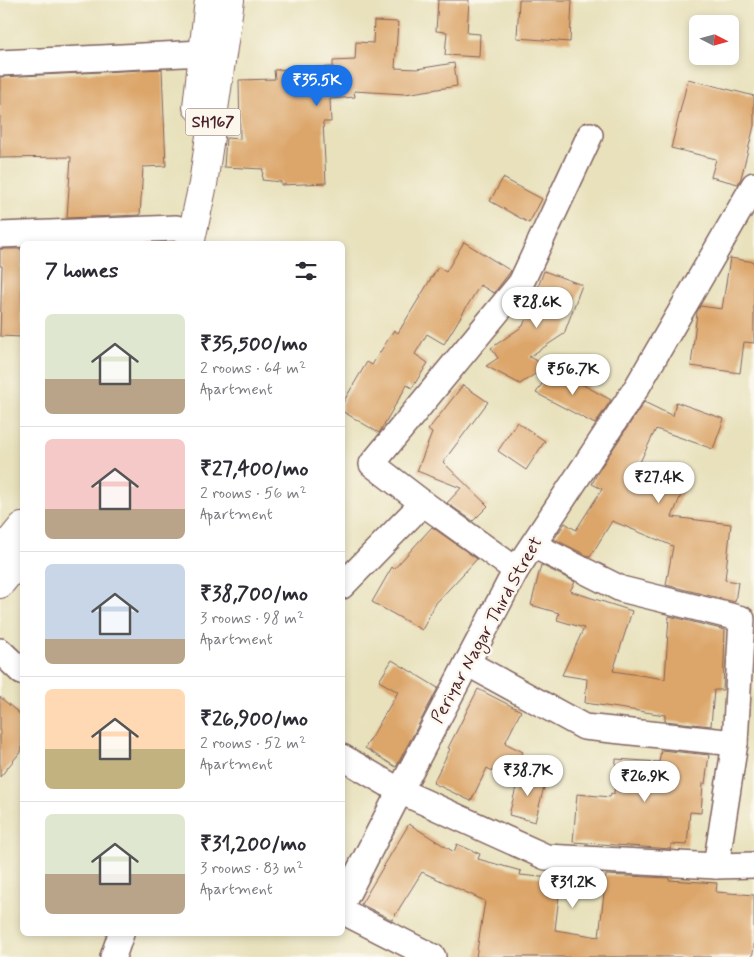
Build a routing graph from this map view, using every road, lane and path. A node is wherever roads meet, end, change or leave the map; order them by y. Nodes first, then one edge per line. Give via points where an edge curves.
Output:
1 (209, 0) edge
2 (230, 0) edge
3 (203, 53) junction
4 (0, 63) edge
5 (590, 135) dead end
6 (754, 186) edge
7 (0, 235) edge
8 (179, 238) edge
9 (423, 503) junction
10 (20, 530) edge
11 (533, 545) junction
12 (0, 554) edge
13 (20, 559) edge
14 (516, 570) junction
15 (345, 583) edge
16 (0, 584) edge
17 (0, 651) edge
18 (467, 663) junction
19 (20, 670) edge
20 (736, 743) junction
21 (345, 759) edge
22 (400, 791) junction
23 (754, 865) edge
24 (716, 866) junction
25 (345, 898) edge
26 (345, 913) edge
27 (120, 936) edge
28 (113, 957) edge
29 (433, 957) edge

1 - 3 main road, SH167
2 - 8 main road, SH167 via 203,184
3 - 4 street
3 - 8 main road, SH167
5 - 9 street via 521,283 372,464
6 - 11 street, Periyar Nagar Third Street via 637,387
7 - 8 street
9 - 14 street
9 - 15 street
10 - 12 main road
11 - 14 street, Periyar Nagar Third Street
11 - 20 street via 621,589 742,618
13 - 16 main road
14 - 18 street, Periyar Nagar Third Street
17 - 19 street
18 - 20 street via 584,727
18 - 22 street, Periyar Nagar Third Street
20 - 24 street
21 - 22 street
22 - 24 street via 546,857
22 - 25 street, Periyar Nagar Third Street
23 - 24 street
26 - 29 street
27 - 28 street

